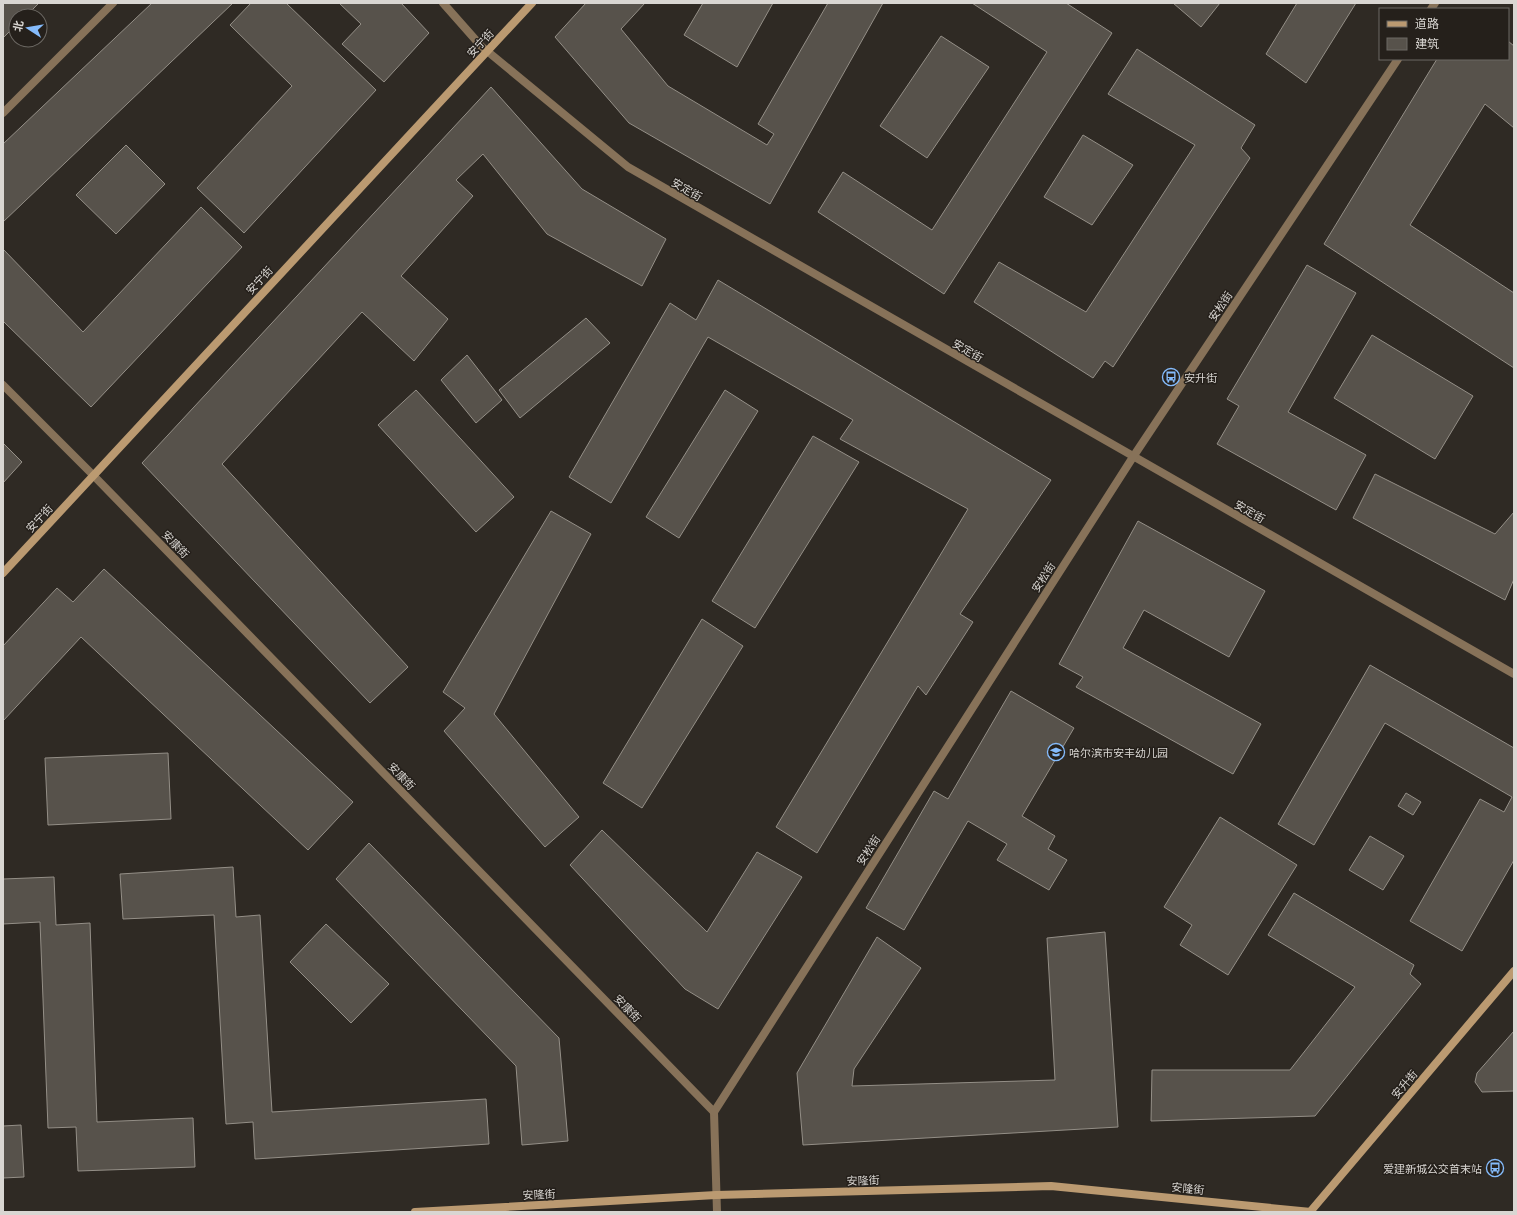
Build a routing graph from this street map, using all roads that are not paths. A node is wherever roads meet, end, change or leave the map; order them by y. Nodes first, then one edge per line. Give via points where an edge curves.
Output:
1 (113, 3) edge
2 (443, 3) edge
3 (532, 3) edge
4 (487, 51) junction
5 (1397, 60) edge
6 (3, 113) edge
7 (3, 385) edge
8 (1133, 457) junction
9 (93, 476) junction
10 (3, 573) edge
11 (1514, 674) edge
12 (1514, 971) edge
13 (714, 1112) junction
14 (716, 1195) junction
15 (415, 1212) edge
16 (716, 1212) edge
17 (1311, 1212) edge

1 - 6 street
2 - 4 street, 安定街
3 - 4 main road, 安宁街
4 - 8 street, 安定街 via 628,167
4 - 9 main road, 安宁街
5 - 8 street, 安松街
7 - 9 street, 安康街
8 - 11 street, 安定街
8 - 13 street, 安松街
9 - 10 main road, 安宁街
9 - 13 street, 安康街
12 - 17 main road, 安升街
13 - 14 street
14 - 15 main road, 安隆街
14 - 16 street
14 - 17 main road, 安隆街 via 1052,1186

